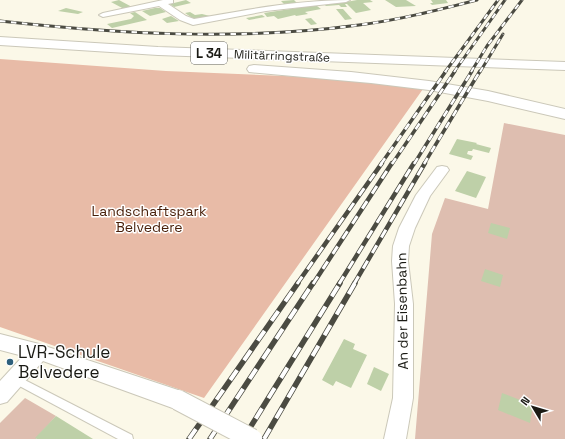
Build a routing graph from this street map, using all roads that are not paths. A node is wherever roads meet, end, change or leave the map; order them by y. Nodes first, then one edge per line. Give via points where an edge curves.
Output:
1 (173, 0) edge
2 (346, 0) edge
3 (161, 3) junction
4 (103, 15) dead end
5 (0, 41) edge
6 (0, 54) edge
7 (565, 60) edge
8 (418, 61) junction
9 (565, 66) edge
10 (209, 67) dead end
11 (565, 76) edge
12 (565, 114) edge
13 (442, 170) dead end
14 (0, 342) edge
15 (39, 352) junction
16 (15, 379) junction
17 (0, 395) edge
18 (128, 439) edge
19 (252, 439) edge
20 (395, 439) edge

1 - 3 street
2 - 3 street via 266,9 193,22
3 - 4 street
5 - 8 highway, Militärringstraße / L 34 via 158,52
6 - 10 highway, L 34
7 - 8 highway, L 34
8 - 9 highway, Militärringstraße / L 34
11 - 12 highway, Militärringstraße / L 34 via 239,68 410,83 472,93
13 - 20 street, An der Eisenbahn via 423,195 401,246 404,304 403,398
14 - 15 street
15 - 16 street
15 - 19 street, bridge via 178,400
16 - 17 street
16 - 18 lane

